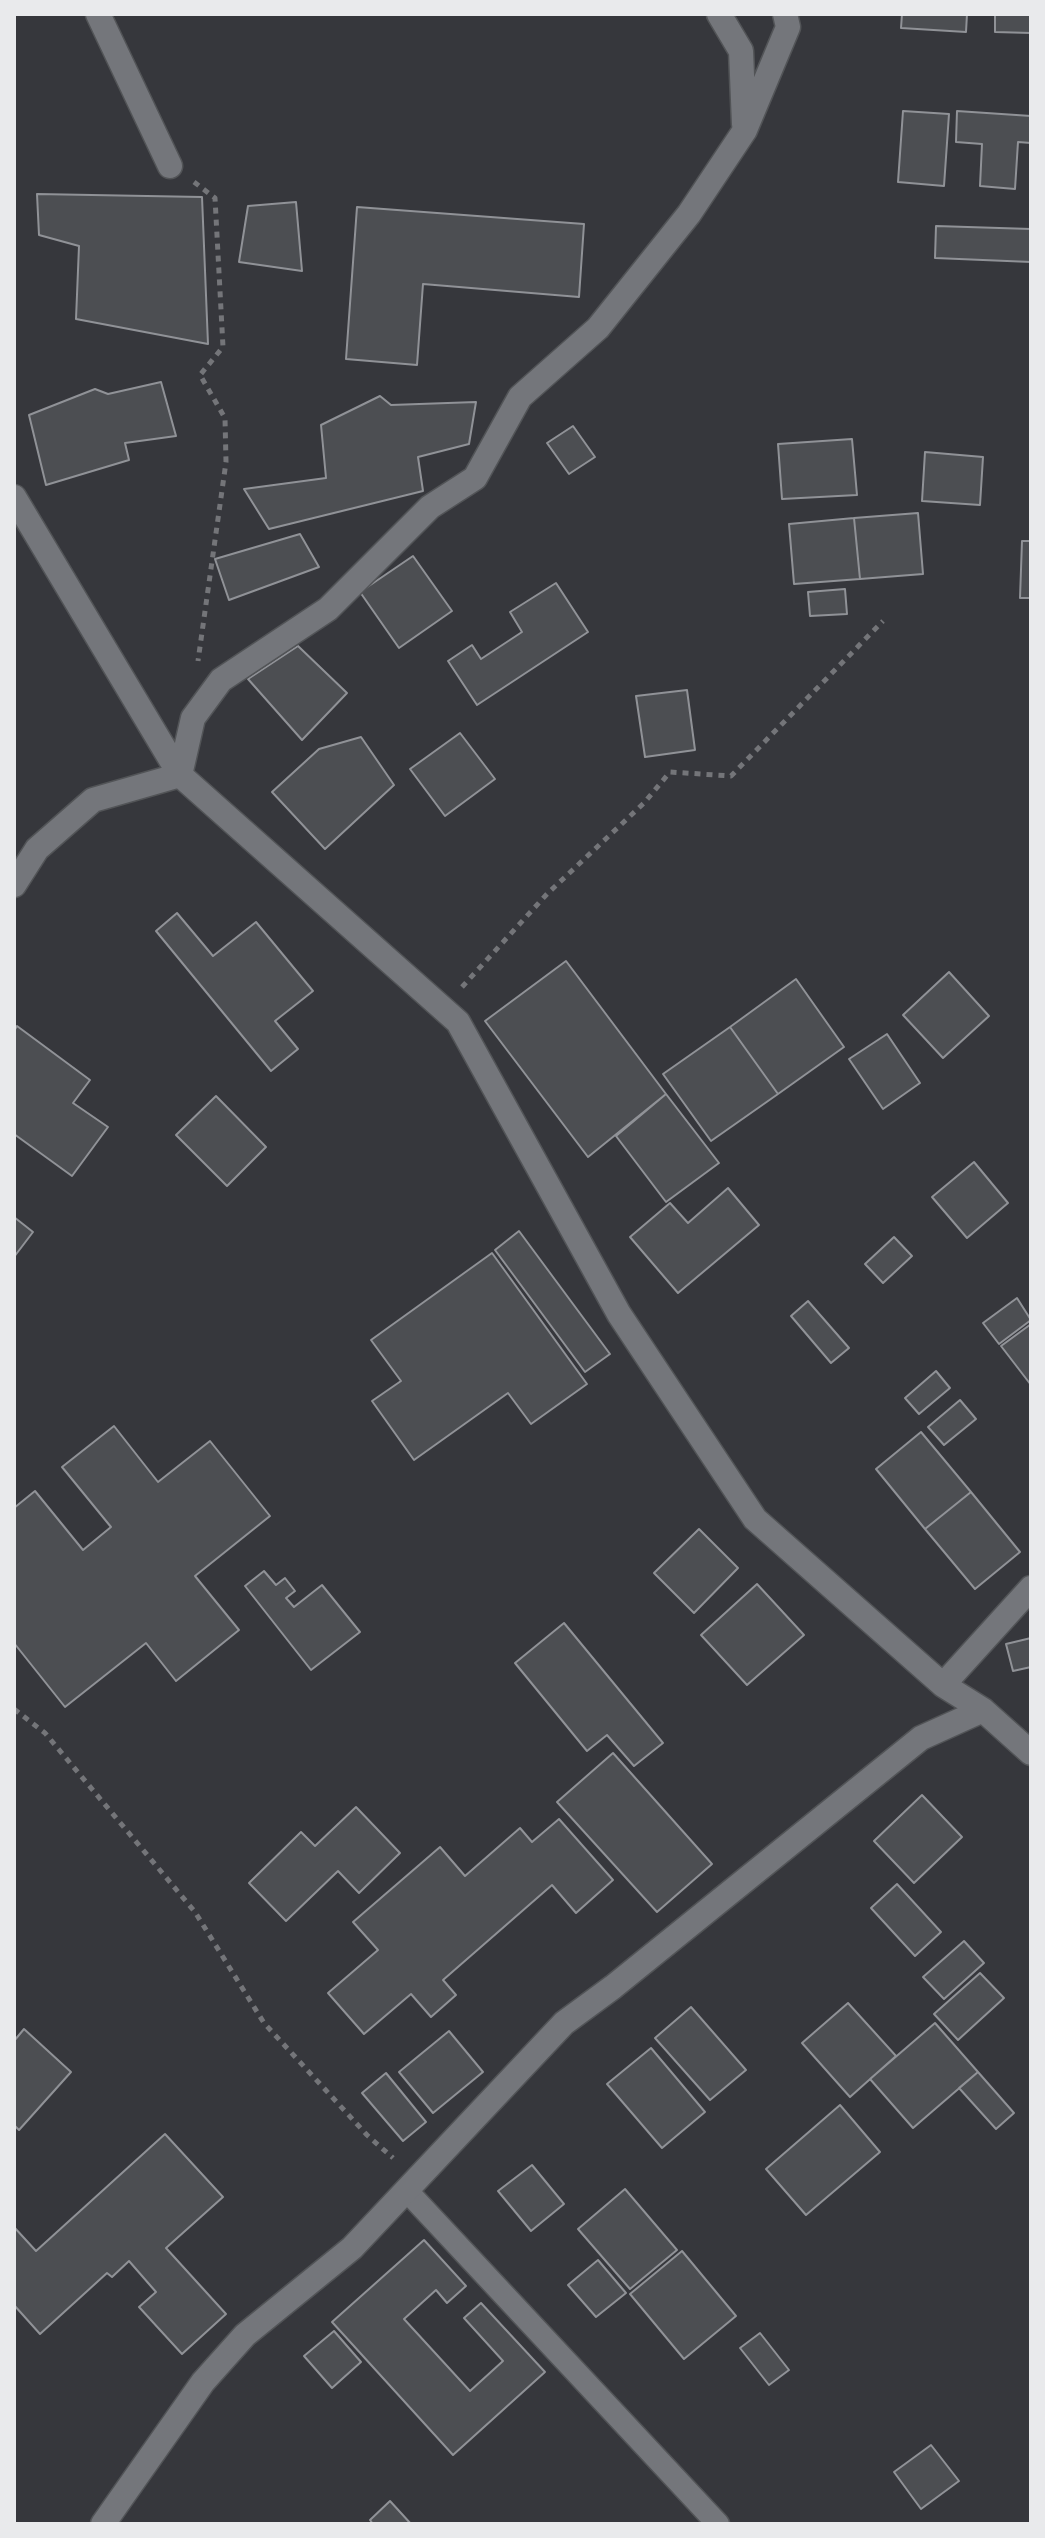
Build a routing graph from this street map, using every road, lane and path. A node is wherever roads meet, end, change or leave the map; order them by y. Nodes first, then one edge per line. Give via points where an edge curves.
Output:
1 (98, 14) edge
2 (719, 14) edge
3 (785, 14) edge
4 (745, 130) junction
5 (170, 166) joint
6 (14, 497) edge
7 (883, 621) dead end
8 (193, 718) junction
9 (180, 775) junction
10 (14, 885) edge
11 (442, 1008) junction
12 (1031, 1588) edge
13 (943, 1685) junction
14 (14, 1709) edge
15 (983, 1710) junction
16 (1031, 1753) edge
17 (412, 2186) junction
18 (103, 2524) edge
19 (718, 2524) edge

1 - 5 street
2 - 4 street via 741,51
3 - 4 street via 788,27
4 - 8 street via 689,214 598,328 520,397 475,478 430,507 328,609 221,680
5 - 8 path via 215,198 223,347 200,375 225,418 226,462
6 - 9 street
7 - 11 path via 731,776 670,772
8 - 9 street
9 - 10 street via 93,800 37,849
9 - 11 street
11 - 13 street via 458,1022 619,1314 755,1519
12 - 13 street
13 - 15 street
14 - 17 path via 45,1733 195,1912 264,2023
15 - 16 street
15 - 17 street via 921,1738 564,2023
17 - 18 street via 352,2248 245,2335 203,2382
17 - 19 lane

